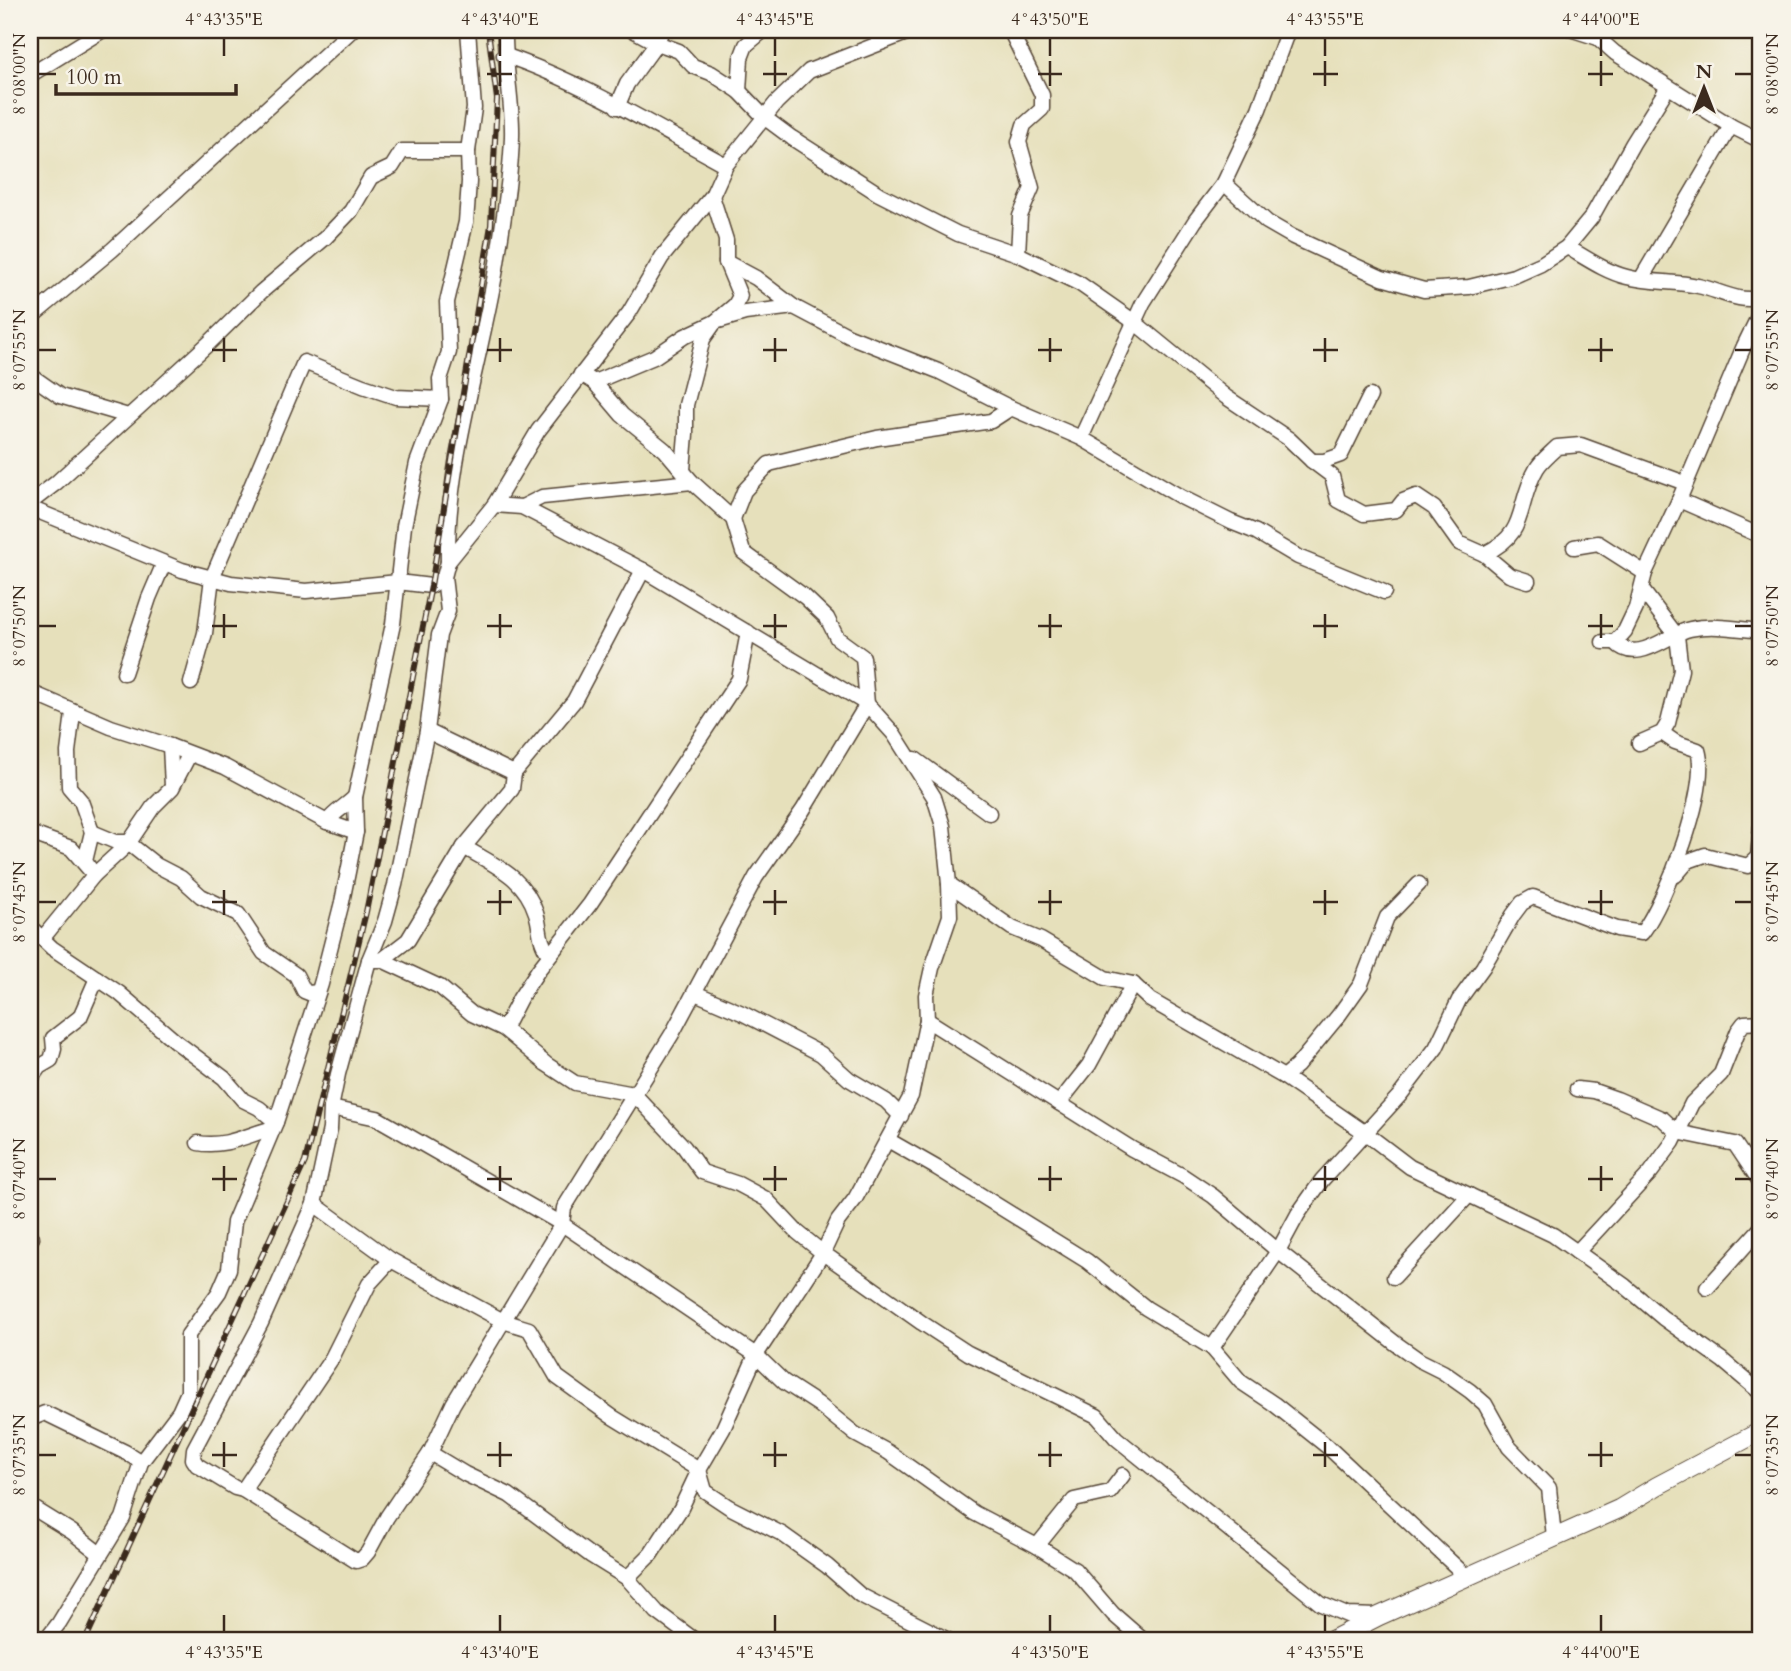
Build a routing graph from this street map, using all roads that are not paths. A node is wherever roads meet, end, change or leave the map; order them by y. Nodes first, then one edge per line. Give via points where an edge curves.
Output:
1 (103, 30) edge
2 (352, 30) edge
3 (468, 30) edge
4 (505, 30) edge
5 (633, 30) edge
6 (764, 30) edge
7 (914, 30) edge
8 (1010, 30) edge
9 (1288, 30) edge
10 (1573, 30) edge
11 (1597, 34) edge
12 (84, 35) edge
13 (659, 36) edge
14 (504, 55) junction
15 (30, 75) edge
16 (1668, 87) junction
17 (739, 91) junction
18 (617, 107) junction
19 (765, 118) junction
20 (1731, 126) junction
21 (1761, 141) edge
22 (468, 150) junction
23 (726, 165) junction
24 (1224, 183) junction
25 (712, 196) junction
26 (1567, 247) junction
27 (1018, 254) junction
28 (726, 262) junction
29 (1641, 279) junction
30 (1761, 297) edge
31 (794, 307) junction
32 (1761, 311) edge
33 (30, 318) edge
34 (715, 321) junction
35 (1133, 321) junction
36 (1758, 328) edge
37 (581, 374) junction
38 (30, 375) edge
39 (594, 382) junction
40 (1370, 396) dead end
41 (441, 399) junction
42 (1011, 408) junction
43 (128, 416) junction
44 (1081, 438) junction
45 (1312, 461) junction
46 (687, 476) junction
47 (1685, 483) junction
48 (1679, 500) junction
49 (30, 503) edge
50 (494, 505) junction
51 (30, 508) edge
52 (522, 508) junction
53 (733, 519) junction
54 (1761, 536) edge
55 (1574, 547) dead end
56 (1484, 554) junction
57 (448, 562) junction
58 (164, 563) junction
59 (643, 570) junction
60 (1645, 573) junction
61 (444, 577) junction
62 (212, 578) junction
63 (1528, 581) dead end
64 (398, 582) junction
65 (1642, 590) junction
66 (1384, 592) dead end
67 (1761, 631) edge
68 (748, 632) junction
69 (1677, 636) junction
70 (124, 673) dead end
71 (191, 683) dead end
72 (30, 692) edge
73 (867, 704) junction
74 (73, 713) junction
75 (427, 731) junction
76 (1662, 733) junction
77 (1639, 743) dead end
78 (170, 746) junction
79 (905, 751) junction
80 (189, 755) junction
81 (514, 773) junction
82 (172, 788) junction
83 (355, 797) junction
84 (989, 813) dead end
85 (327, 822) junction
86 (1761, 828) edge
87 (92, 832) junction
88 (356, 832) junction
89 (30, 833) edge
90 (128, 843) junction
91 (464, 847) junction
92 (94, 875) junction
93 (949, 884) junction
94 (1419, 884) dead end
95 (1667, 885) junction
96 (30, 927) edge
97 (42, 939) junction
98 (550, 955) junction
99 (376, 960) junction
100 (97, 978) junction
101 (1133, 984) junction
102 (318, 992) junction
103 (695, 993) junction
104 (927, 1020) junction
105 (1761, 1022) edge
106 (504, 1029) junction
107 (1284, 1077) junction
108 (30, 1080) edge
109 (1577, 1089) dead end
110 (634, 1094) junction
111 (1059, 1103) junction
112 (331, 1108) junction
113 (901, 1116) junction
114 (275, 1125) junction
115 (1364, 1132) junction
116 (1677, 1132) junction
117 (888, 1140) junction
118 (198, 1143) dead end
119 (1761, 1183) edge
120 (1469, 1195) junction
121 (314, 1204) junction
122 (562, 1224) junction
123 (1761, 1228) edge
124 (1278, 1251) junction
125 (1577, 1252) junction
126 (823, 1253) junction
127 (391, 1260) junction
128 (1394, 1277) dead end
129 (1707, 1288) dead end
130 (503, 1321) junction
131 (1212, 1349) junction
132 (756, 1355) junction
133 (1761, 1393) edge
134 (30, 1419) edge
135 (1761, 1431) edge
136 (430, 1453) junction
137 (141, 1462) junction
138 (699, 1470) junction
139 (1123, 1475) dead end
140 (243, 1490) junction
141 (30, 1506) edge
142 (1553, 1537) junction
143 (1037, 1546) junction
144 (100, 1554) junction
145 (1467, 1577) junction
146 (626, 1578) junction
147 (1379, 1616) junction
148 (39, 1641) edge
149 (696, 1641) edge
150 (950, 1641) edge
151 (1144, 1641) edge
152 (1330, 1641) edge

1 - 12 street
2 - 33 street via 112,250
3 - 22 street via 474,108
4 - 14 street
5 - 13 street
6 - 17 street via 746,45
7 - 19 street via 809,71
8 - 27 street via 1042,95 1042,109 1024,125 1019,142 1032,188 1020,216
9 - 24 street via 1259,109
10 - 11 street
11 - 16 street via 1615,54
12 - 15 street
13 - 17 street via 693,66
13 - 18 street
14 - 18 street
14 - 57 street via 512,134 508,185 485,332 457,459 447,524
16 - 20 street
16 - 26 street via 1591,218
17 - 19 street
18 - 23 street
19 - 23 street
19 - 27 street via 879,194 958,234
20 - 21 street
20 - 29 street
22 - 41 street via 466,222 447,302 449,352 440,379
22 - 43 street via 402,151 391,167 371,177 351,211 325,238
23 - 25 street
24 - 26 street via 1267,222 1293,237 1382,278 1424,290 1514,276
24 - 35 street
25 - 28 street via 726,240
25 - 37 street via 662,257 629,313
26 - 29 street via 1607,270
27 - 35 street via 1080,284
28 - 31 street
28 - 34 street via 740,296
29 - 30 street via 1694,285 1751,300
31 - 34 street
31 - 42 street via 849,337 938,371
32 - 36 street
34 - 39 street via 654,356
34 - 46 street via 703,339 686,405
35 - 44 street
35 - 45 street
36 - 47 street
37 - 39 street
37 - 50 street via 538,431
38 - 43 street via 60,396
39 - 46 street
40 - 45 street via 1341,455
41 - 62 street via 396,397 304,362
41 - 64 street via 417,463
42 - 44 street
42 - 53 street via 991,421 877,438 769,464 744,491
43 - 49 street
44 - 66 street via 1181,497 1298,557
45 - 56 street via 1332,476 1338,500 1364,514 1396,510 1416,496 1434,508 1460,543
46 - 52 street via 542,497
46 - 53 street
47 - 48 street
47 - 56 street via 1580,445 1556,447 1538,466 1513,534 1502,546
48 - 54 street
48 - 60 street
50 - 52 street
50 - 57 street
51 - 58 street
52 - 59 street
53 - 73 street via 743,552 805,597 827,618 837,638 863,657
55 - 60 street via 1598,543
56 - 63 street via 1509,575
57 - 61 street
58 - 62 street
58 - 70 street
59 - 68 street
59 - 81 street via 574,701
60 - 65 street
61 - 64 street via 431,586
61 - 75 street via 448,611 439,635
62 - 64 street via 306,591
62 - 71 street via 205,633
64 - 83 street
65 - 69 street
65 - 69 street via 1625,631 1609,642 1638,652
67 - 69 street via 1717,627 1688,629
68 - 73 street
68 - 98 street via 739,679 590,904
69 - 76 street via 1681,670
72 - 74 street
73 - 79 street
73 - 103 street via 756,877
74 - 78 street
74 - 87 street via 69,787 81,801
75 - 81 street
75 - 99 street via 395,885 375,945
76 - 77 street
76 - 95 street via 1698,750 1701,760 1681,851
78 - 80 street
78 - 82 street
79 - 84 street
79 - 93 street via 934,797 943,827
80 - 82 street
80 - 85 street via 225,767
81 - 91 street via 512,789
82 - 90 street
83 - 85 street
83 - 88 street
85 - 88 street
86 - 95 street via 1758,858 1748,866 1705,855 1688,861
87 - 90 street
87 - 92 street via 85,861
88 - 102 street
89 - 92 street via 71,848
90 - 92 street
90 - 102 street via 201,897 238,914 264,953 296,975 304,991
91 - 98 street via 521,884
91 - 99 street via 408,940
92 - 97 street
93 - 101 street via 1012,928 1105,978
93 - 104 street via 950,916 926,995
94 - 107 street via 1388,917 1361,984
95 - 115 street via 1642,933 1617,929 1533,897 1522,903 1459,1000 1436,1048
96 - 97 street
97 - 100 street
98 - 106 street
99 - 106 street via 440,987 472,1014
99 - 112 street
100 - 108 street via 80,1017 53,1038 51,1060
100 - 114 street via 224,1078
101 - 107 street via 1150,1000
101 - 111 street via 1089,1065
102 - 114 street
103 - 110 street
103 - 113 street via 821,1054
104 - 111 street
104 - 113 street via 911,1096
105 - 116 street via 1744,1023 1721,1074 1692,1104
106 - 110 street via 575,1083
107 - 115 street
109 - 116 street via 1617,1098 1663,1119
110 - 122 street via 564,1209
110 - 126 street via 702,1171 766,1199
111 - 124 street via 1213,1196
112 - 121 street
112 - 122 street via 377,1118
113 - 117 street
114 - 118 street via 234,1142
114 - 137 street via 234,1222 229,1269 219,1292 188,1335 188,1392 179,1412
115 - 120 street via 1410,1167
115 - 124 street via 1322,1180
116 - 119 street via 1735,1144
116 - 125 street via 1651,1172
117 - 126 street
117 - 131 street via 1087,1261 1146,1308
120 - 125 street via 1553,1235
120 - 128 street
121 - 127 street
121 - 140 street via 261,1323 194,1449 197,1465
122 - 130 street
122 - 132 street
123 - 129 street
124 - 131 street
124 - 142 street via 1395,1343 1485,1404 1509,1447 1549,1488
125 - 133 street
126 - 132 street
126 - 147 street via 968,1353 1097,1416 1145,1463 1321,1604 1347,1615
127 - 130 street
127 - 140 street via 369,1284 332,1358
130 - 136 street via 453,1404
130 - 138 street via 529,1329 557,1377
131 - 145 street via 1241,1382 1328,1447
132 - 138 street
132 - 143 street via 855,1434 974,1513
134 - 137 street via 45,1413
135 - 142 street via 1619,1509
136 - 140 street via 368,1552 356,1562
136 - 146 street via 509,1495
137 - 144 street via 123,1518
138 - 146 street via 651,1554
138 - 150 street via 705,1491 782,1534 860,1595
139 - 143 street via 1110,1492 1074,1500
141 - 144 street
142 - 145 street
143 - 151 street via 1075,1570
144 - 148 street via 59,1623
145 - 147 street
146 - 149 street via 657,1612
147 - 152 street

